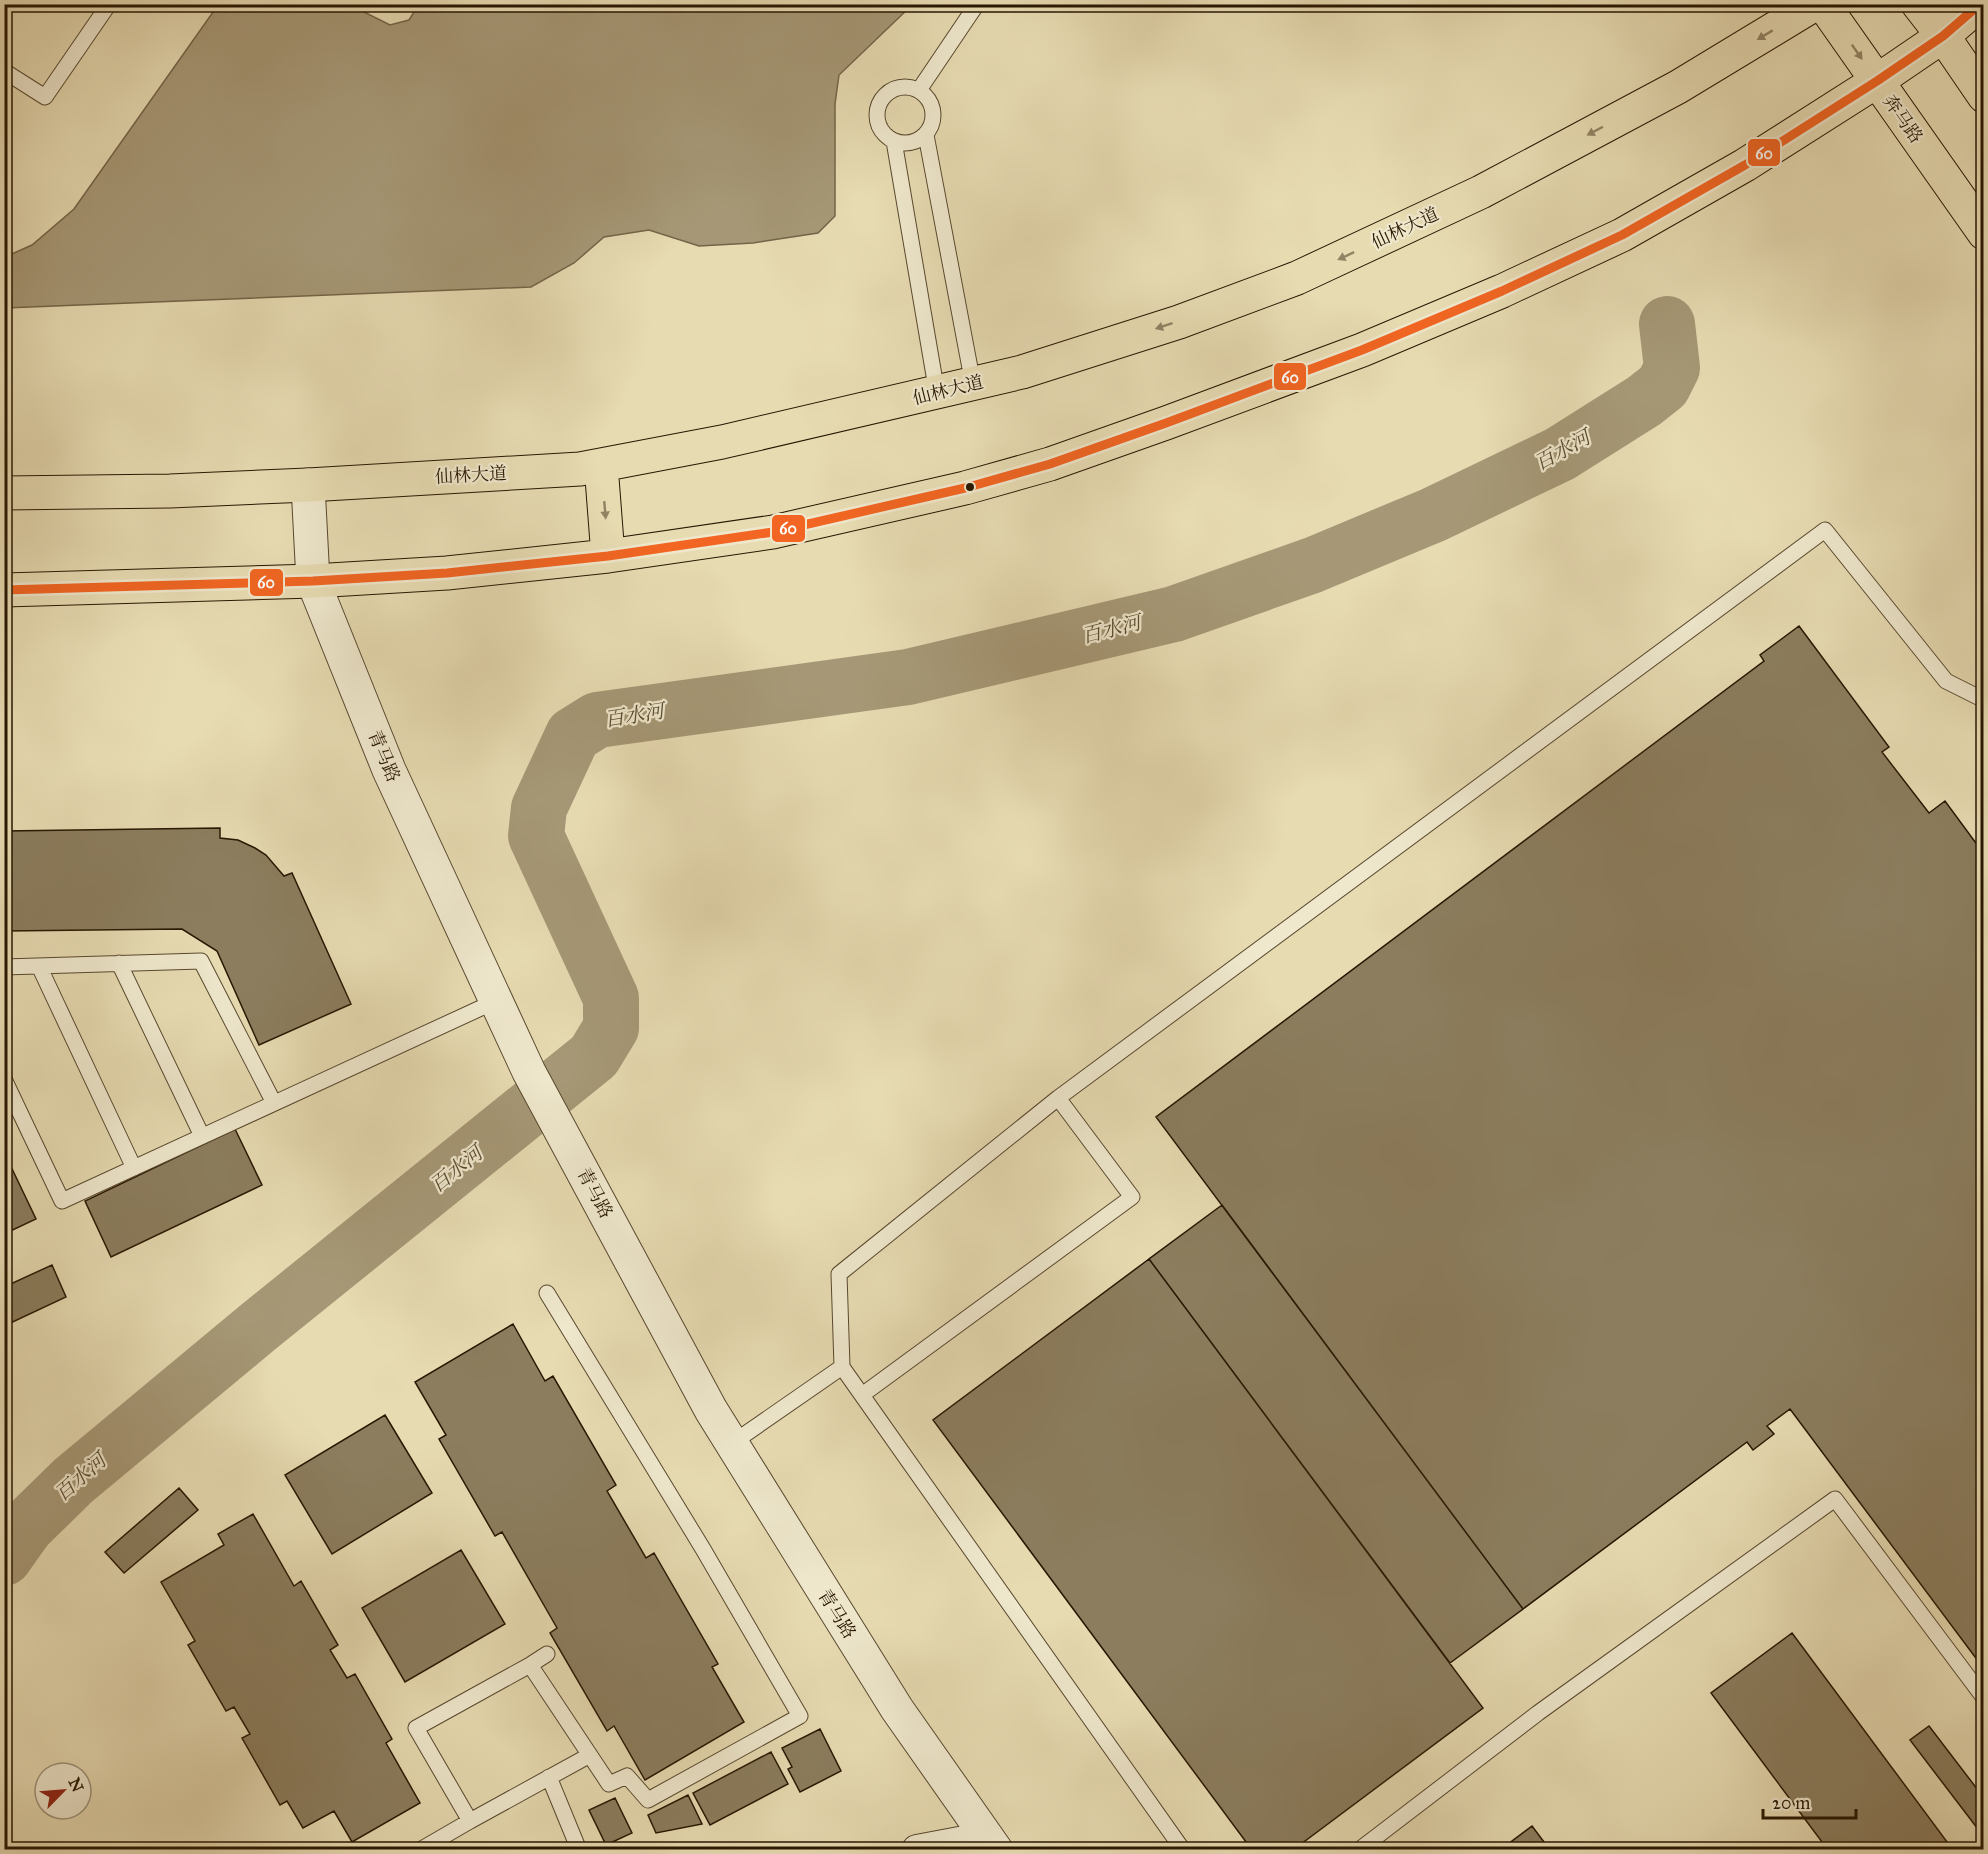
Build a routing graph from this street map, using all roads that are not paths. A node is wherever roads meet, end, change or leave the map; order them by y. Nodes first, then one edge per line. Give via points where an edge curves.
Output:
1 (109, 4) edge
2 (977, 4) edge
3 (1815, 4) edge
4 (1823, 4) edge
5 (1918, 4) edge
6 (1980, 4) edge
7 (1943, 36) junction
8 (4, 71) edge
9 (1877, 81) junction
10 (919, 90) junction
11 (1983, 96) edge
12 (926, 135) junction
13 (894, 141) junction
14 (1983, 233) edge
15 (973, 384) junction
16 (937, 393) junction
17 (601, 465) junction
18 (308, 485) junction
19 (4, 493) edge
20 (608, 556) junction
21 (313, 581) junction
22 (4, 590) edge
23 (1983, 700) edge
24 (119, 963) junction
25 (39, 966) junction
26 (4, 967) edge
27 (496, 1001) junction
28 (4, 1079) edge
29 (1058, 1098) junction
30 (274, 1103) junction
31 (202, 1136) junction
32 (134, 1168) junction
33 (547, 1293) dead end
34 (842, 1367) junction
35 (862, 1395) junction
36 (731, 1444) junction
37 (547, 1654) dead end
38 (530, 1665) junction
39 (1983, 1698) edge
40 (590, 1755) junction
41 (549, 1778) junction
42 (470, 1821) junction
43 (991, 1843) edge
44 (420, 1850) edge
45 (579, 1850) edge
46 (917, 1850) edge
47 (1183, 1850) edge
48 (1359, 1850) edge

1 - 8 lane via 45,97
2 - 10 lane
3 -> 15 main road, 仙林大道 via 1678,87 1481,192 1297,278 1179,322
4 -> 9 main road, 奔马路
5 - 7 main road
6 - 7 main road
7 - 9 main road
7 - 11 main road
9 - 14 main road, 奔马路
9 - 20 main road via 1745,165 1622,235 1503,291 1362,350 1050,464 965,488 773,532
10 - 12 lane via 932,104 934,115
10 - 13 lane via 895,88 879,104 879,125
12 - 13 lane via 916,141
12 - 15 lane
13 - 16 lane
15 - 16 main road, 仙林大道
16 - 17 main road, 仙林大道
17 - 18 main road, 仙林大道
17 -> 20 main road
18 - 19 main road, 仙林大道
18 - 21 street, 青马路
20 - 21 main road via 447,573
21 - 22 main road
21 - 27 street, 青马路 via 389,770
23 - 29 lane via 1946,681 1826,530
24 - 25 lane
24 - 30 lane via 201,961
24 - 31 lane
25 - 26 lane
25 - 32 lane
27 - 30 lane
27 - 36 street, 青马路 via 529,1072
28 - 32 lane via 62,1202
29 - 34 lane via 839,1274
29 - 35 lane via 1132,1197
30 - 31 lane
31 - 32 lane
33 - 40 lane via 800,1716 648,1800 627,1776 609,1784
34 - 35 lane
34 - 36 lane
35 - 47 lane
36 - 43 street, 青马路 via 897,1709
37 - 38 lane
38 - 40 lane
38 - 42 lane via 416,1728
39 - 48 lane via 1835,1499 1538,1713
40 - 41 lane
41 - 42 lane
41 - 45 lane
42 - 44 lane
43 - 46 street

